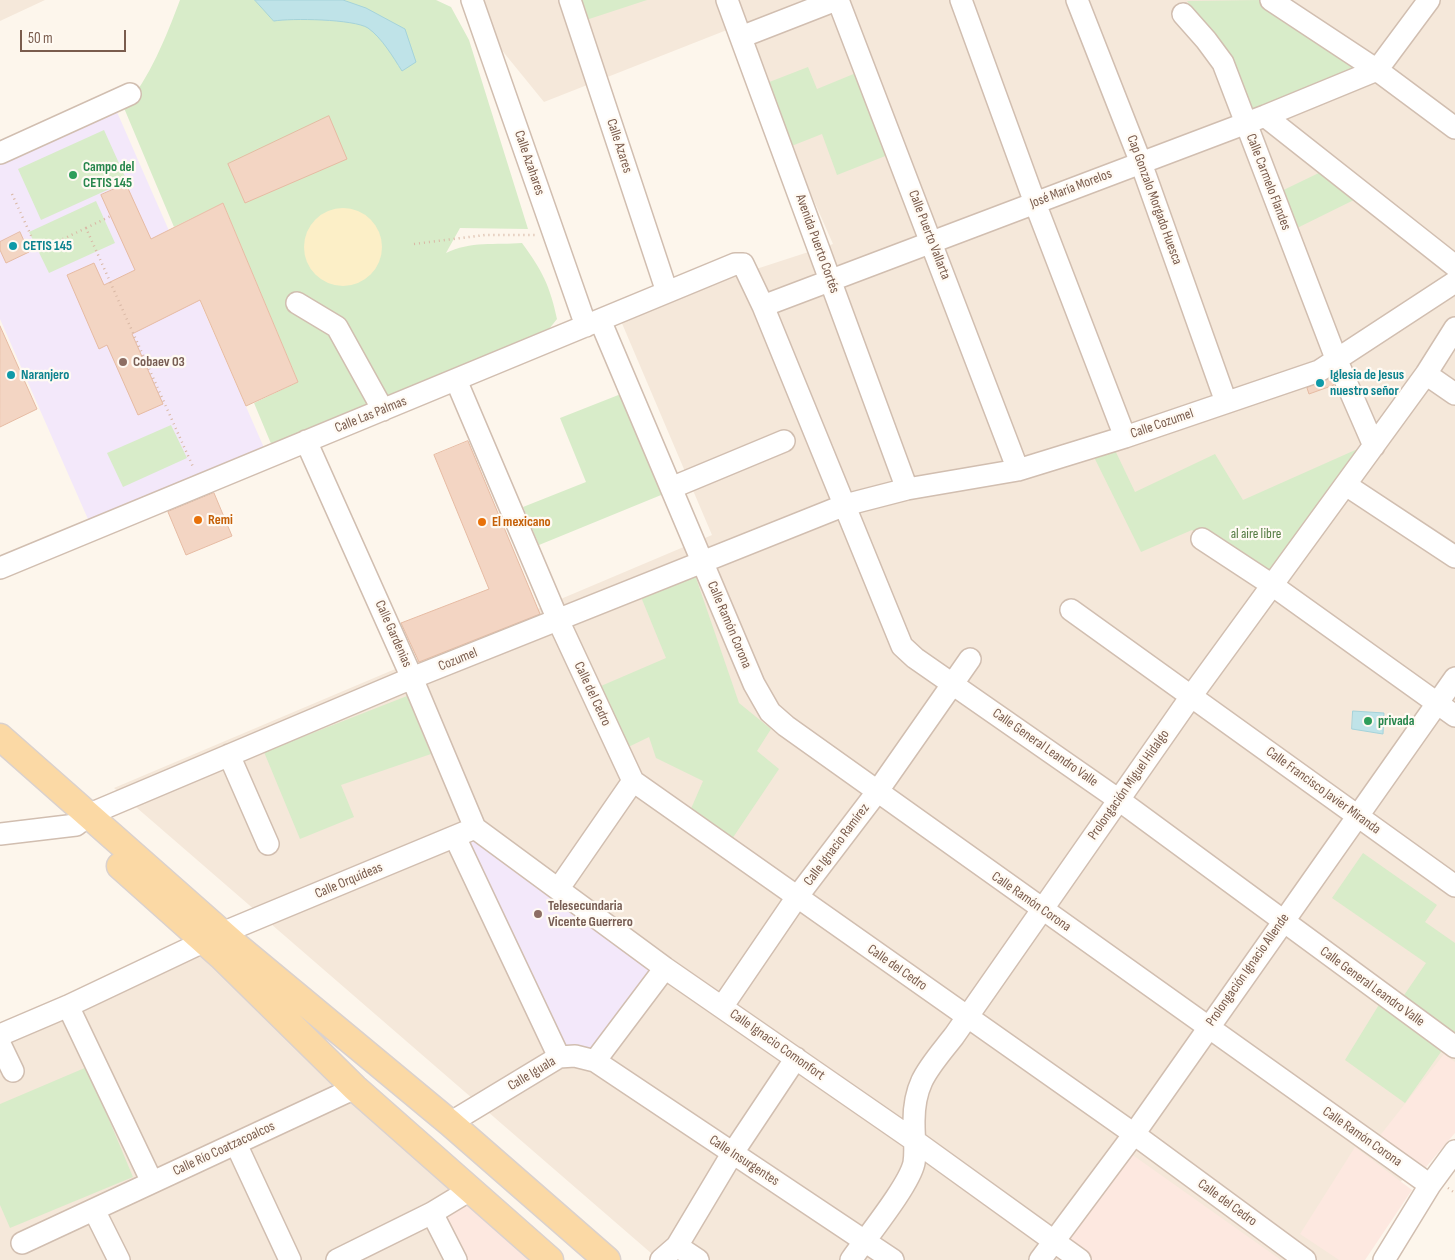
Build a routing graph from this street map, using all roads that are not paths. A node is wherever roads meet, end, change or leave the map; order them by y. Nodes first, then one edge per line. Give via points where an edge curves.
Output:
1 (472, 0) edge
2 (570, 0) edge
3 (727, 0) edge
4 (837, 0) edge
5 (960, 0) edge
6 (1077, 0) edge
7 (1271, 0) edge
8 (1429, 0) edge
9 (1183, 14) dead end
10 (741, 37) junction
11 (1377, 70) junction
12 (130, 94) dead end
13 (1265, 116) junction
14 (1246, 124) junction
15 (1455, 128) edge
16 (0, 153) edge
17 (1141, 162) junction
18 (1035, 203) junction
19 (931, 241) junction
20 (743, 264) joint
21 (1455, 266) edge
22 (830, 281) junction
23 (1455, 282) edge
24 (667, 292) junction
25 (297, 303) dead end
26 (763, 306) junction
27 (593, 323) junction
28 (1455, 328) edge
29 (1337, 361) junction
30 (1426, 374) junction
31 (456, 380) junction
32 (1455, 394) edge
33 (1226, 402) junction
34 (383, 410) junction
35 (1126, 437) junction
36 (306, 441) junction
37 (784, 441) dead end
38 (1374, 446) junction
39 (1018, 470) junction
40 (1346, 485) junction
41 (671, 488) junction
42 (907, 488) junction
43 (845, 505) junction
44 (1202, 539) dead end
45 (1455, 557) edge
46 (702, 562) junction
47 (0, 568) edge
48 (1272, 585) junction
49 (1071, 610) dead end
50 (558, 620) junction
51 (970, 659) dead end
52 (412, 678) junction
53 (1455, 678) edge
54 (952, 683) junction
55 (1192, 695) junction
56 (1438, 703) junction
57 (1455, 716) edge
58 (0, 736) edge
59 (229, 755) junction
60 (0, 759) edge
61 (633, 781) junction
62 (877, 792) junction
63 (1119, 800) junction
64 (1358, 816) junction
65 (83, 820) junction
66 (475, 828) junction
67 (0, 834) edge
68 (456, 837) junction
69 (268, 844) dead end
70 (1455, 886) edge
71 (559, 888) junction
72 (797, 898) junction
73 (1042, 910) junction
74 (1282, 922) junction
75 (213, 938) junction
76 (665, 968) junction
77 (68, 1006) junction
78 (722, 1007) junction
79 (967, 1017) junction
80 (1208, 1027) junction
81 (0, 1035) edge
82 (0, 1044) edge
83 (1455, 1047) edge
84 (559, 1056) junction
85 (796, 1058) junction
86 (595, 1061) junction
87 (13, 1071) dead end
88 (355, 1088) junction
89 (450, 1123) junction
90 (1134, 1134) junction
91 (915, 1141) junction
92 (236, 1144) junction
93 (1455, 1151) edge
94 (732, 1154) junction
95 (152, 1182) junction
96 (1430, 1185) junction
97 (470, 1190) junction
98 (94, 1210) junction
99 (432, 1213) junction
100 (865, 1240) junction
101 (1054, 1242) junction
102 (22, 1243) dead end
103 (677, 1246) junction
104 (119, 1260) edge
105 (290, 1260) edge
106 (337, 1260) edge
107 (456, 1260) edge
108 (550, 1260) edge
109 (607, 1260) edge
110 (661, 1260) edge
111 (698, 1260) edge
112 (851, 1260) edge
113 (893, 1260) edge
114 (1040, 1260) edge
115 (1080, 1260) edge
116 (1305, 1260) edge
117 (1384, 1260) edge

1 - 27 street, Calle Azahares via 554,236
2 - 24 street, Calle Azares
3 - 10 street, Avenida Puerto Cortés
4 - 10 street
4 - 19 street, Calle Puerto Vallarta
5 - 18 street
6 - 17 street, Cap Gonzalo Morgado Huesca
7 - 11 street
8 - 11 street
9 - 14 street, Calle Carmelo Flandes via 1223,63
10 - 22 street, Avenida Puerto Cortés
11 - 13 street, José María Morelos
11 - 15 street
12 - 16 street
13 - 14 street, José María Morelos
13 - 21 street
14 - 17 street, José María Morelos
14 - 29 street, Calle Carmelo Flandes
17 - 18 street, José María Morelos
17 - 33 street, Cap Gonzalo Morgado Huesca
18 - 19 street, José María Morelos
18 - 35 street
19 - 22 street, José María Morelos
19 - 39 street, Calle Puerto Vallarta
20 - 24 street, Calle Las Palmas via 735,264
20 - 26 street, Calle General Leandro Valle
22 - 26 street, José María Morelos
22 - 42 street, Avenida Puerto Cortés
23 - 29 street, Calle Cozumel
24 - 27 street, Calle Las Palmas
25 - 34 street via 337,327
26 - 43 street, Calle General Leandro Valle
27 - 31 street, Calle Las Palmas
27 - 41 street, Calle Azahares
28 - 30 street, Prolongación Miguel Hidalgo
29 - 33 street, Calle Cozumel via 1319,371
29 - 38 street, Calle Carmelo Flandes
30 - 32 street
30 - 38 street, Prolongación Miguel Hidalgo
31 - 34 street, Calle Las Palmas
31 - 50 street, Calle del Cedro
33 - 35 street, Calle Cozumel
34 - 36 street, Calle Las Palmas
35 - 39 street, Calle Cozumel
36 - 47 street, Calle Las Palmas
36 - 52 street, Calle Gardenias
37 - 41 street
38 - 40 street, Prolongación Miguel Hidalgo
39 - 42 street, Calle Cozumel
40 - 45 street
40 - 48 street, Prolongación Miguel Hidalgo
41 - 46 street, Calle Ramón Corona
42 - 43 street, Calle Cozumel
43 - 46 street, Cozumel
43 - 54 street, Calle General Leandro Valle via 902,646
44 - 48 street
46 - 50 street, Cozumel
46 - 62 street, Calle Ramón Corona via 754,684 770,712
48 - 55 street, Prolongación Miguel Hidalgo
48 - 56 street
49 - 55 street, Calle Francisco Javier Miranda
50 - 52 street, Cozumel
50 - 61 street, Calle del Cedro
51 - 54 street, Calle Ignacio Ramírez
52 - 59 street, Cozumel
52 - 66 street, Calle Gardenias
53 - 56 street, Prolongación Ignacio Allende
54 - 62 street, Calle Ignacio Ramírez
54 - 63 street, Calle General Leandro Valle
55 - 63 street, Prolongación Miguel Hidalgo
55 - 64 street, Calle Francisco Javier Miranda
56 - 57 street
56 - 64 street, Prolongación Ignacio Allende
58 - 65 main road
59 - 65 street, Cozumel
59 - 69 street
60 - 65 main road
61 - 71 street
61 - 72 street, Calle del Cedro
62 - 72 street, Calle Ignacio Ramírez
62 - 73 street, Calle Ramón Corona
63 - 73 street, Prolongación Miguel Hidalgo
63 - 74 street, Calle General Leandro Valle
64 - 70 street, Calle Francisco Javier Miranda
64 - 74 street, Prolongación Ignacio Allende
65 - 67 street, Cozumel
65 - 75 main road
66 - 68 street, Calle Orquídeas
66 - 71 street, Calle Ignacio Comonfort
68 - 75 street, Calle Orquídeas
68 - 84 street
71 - 76 street, Calle Ignacio Comonfort
72 - 78 street, Calle Ignacio Ramírez
72 - 79 street, Calle del Cedro
73 - 79 street, Prolongación Miguel Hidalgo
73 - 80 street, Calle Ramón Corona
74 - 80 street, Prolongación Ignacio Allende
74 - 83 street, Calle General Leandro Valle
75 - 77 street, Calle Orquídeas
75 - 88 main road via 222,957
75 - 89 main road
76 - 78 street, Calle Ignacio Comonfort
76 - 86 street
77 - 81 street, Calle Orquídeas
77 - 95 street
78 - 85 street, Calle Ignacio Comonfort
79 - 90 street, Calle del Cedro
79 - 91 street, Prolongación Miguel Hidalgo via 918,1084 914,1102
80 - 90 street, Prolongación Ignacio Allende
80 - 96 street, Calle Ramón Corona
82 - 87 street
84 - 86 street, Calle Iguala
84 - 89 street, Calle Iguala
85 - 91 street, Calle Ignacio Comonfort
85 - 94 street
86 - 94 street, Calle Insurgentes
88 - 92 street, Calle Río Coatzacoalcos
88 - 97 main road
89 - 109 main road
90 - 101 street, Prolongación Ignacio Allende
90 - 116 street, Calle del Cedro
91 - 100 street, Prolongación Miguel Hidalgo via 914,1163 907,1179
91 - 101 street, Calle Ignacio Comonfort
92 - 95 street, Calle Río Coatzacoalcos
92 - 105 street
93 - 96 street
94 - 100 street, Calle Insurgentes
94 - 103 street
95 - 98 street, Calle Río Coatzacoalcos
96 - 117 street
97 - 99 street
97 - 108 main road
98 - 102 street, Calle Río Coatzacoalcos
98 - 104 street
99 - 106 street
99 - 107 street
100 - 112 street, Prolongación Miguel Hidalgo
100 - 113 street, Calle Insurgentes
101 - 114 street, Prolongación Ignacio Allende
101 - 115 street, Calle Ignacio Comonfort
103 - 110 street
103 - 111 street

